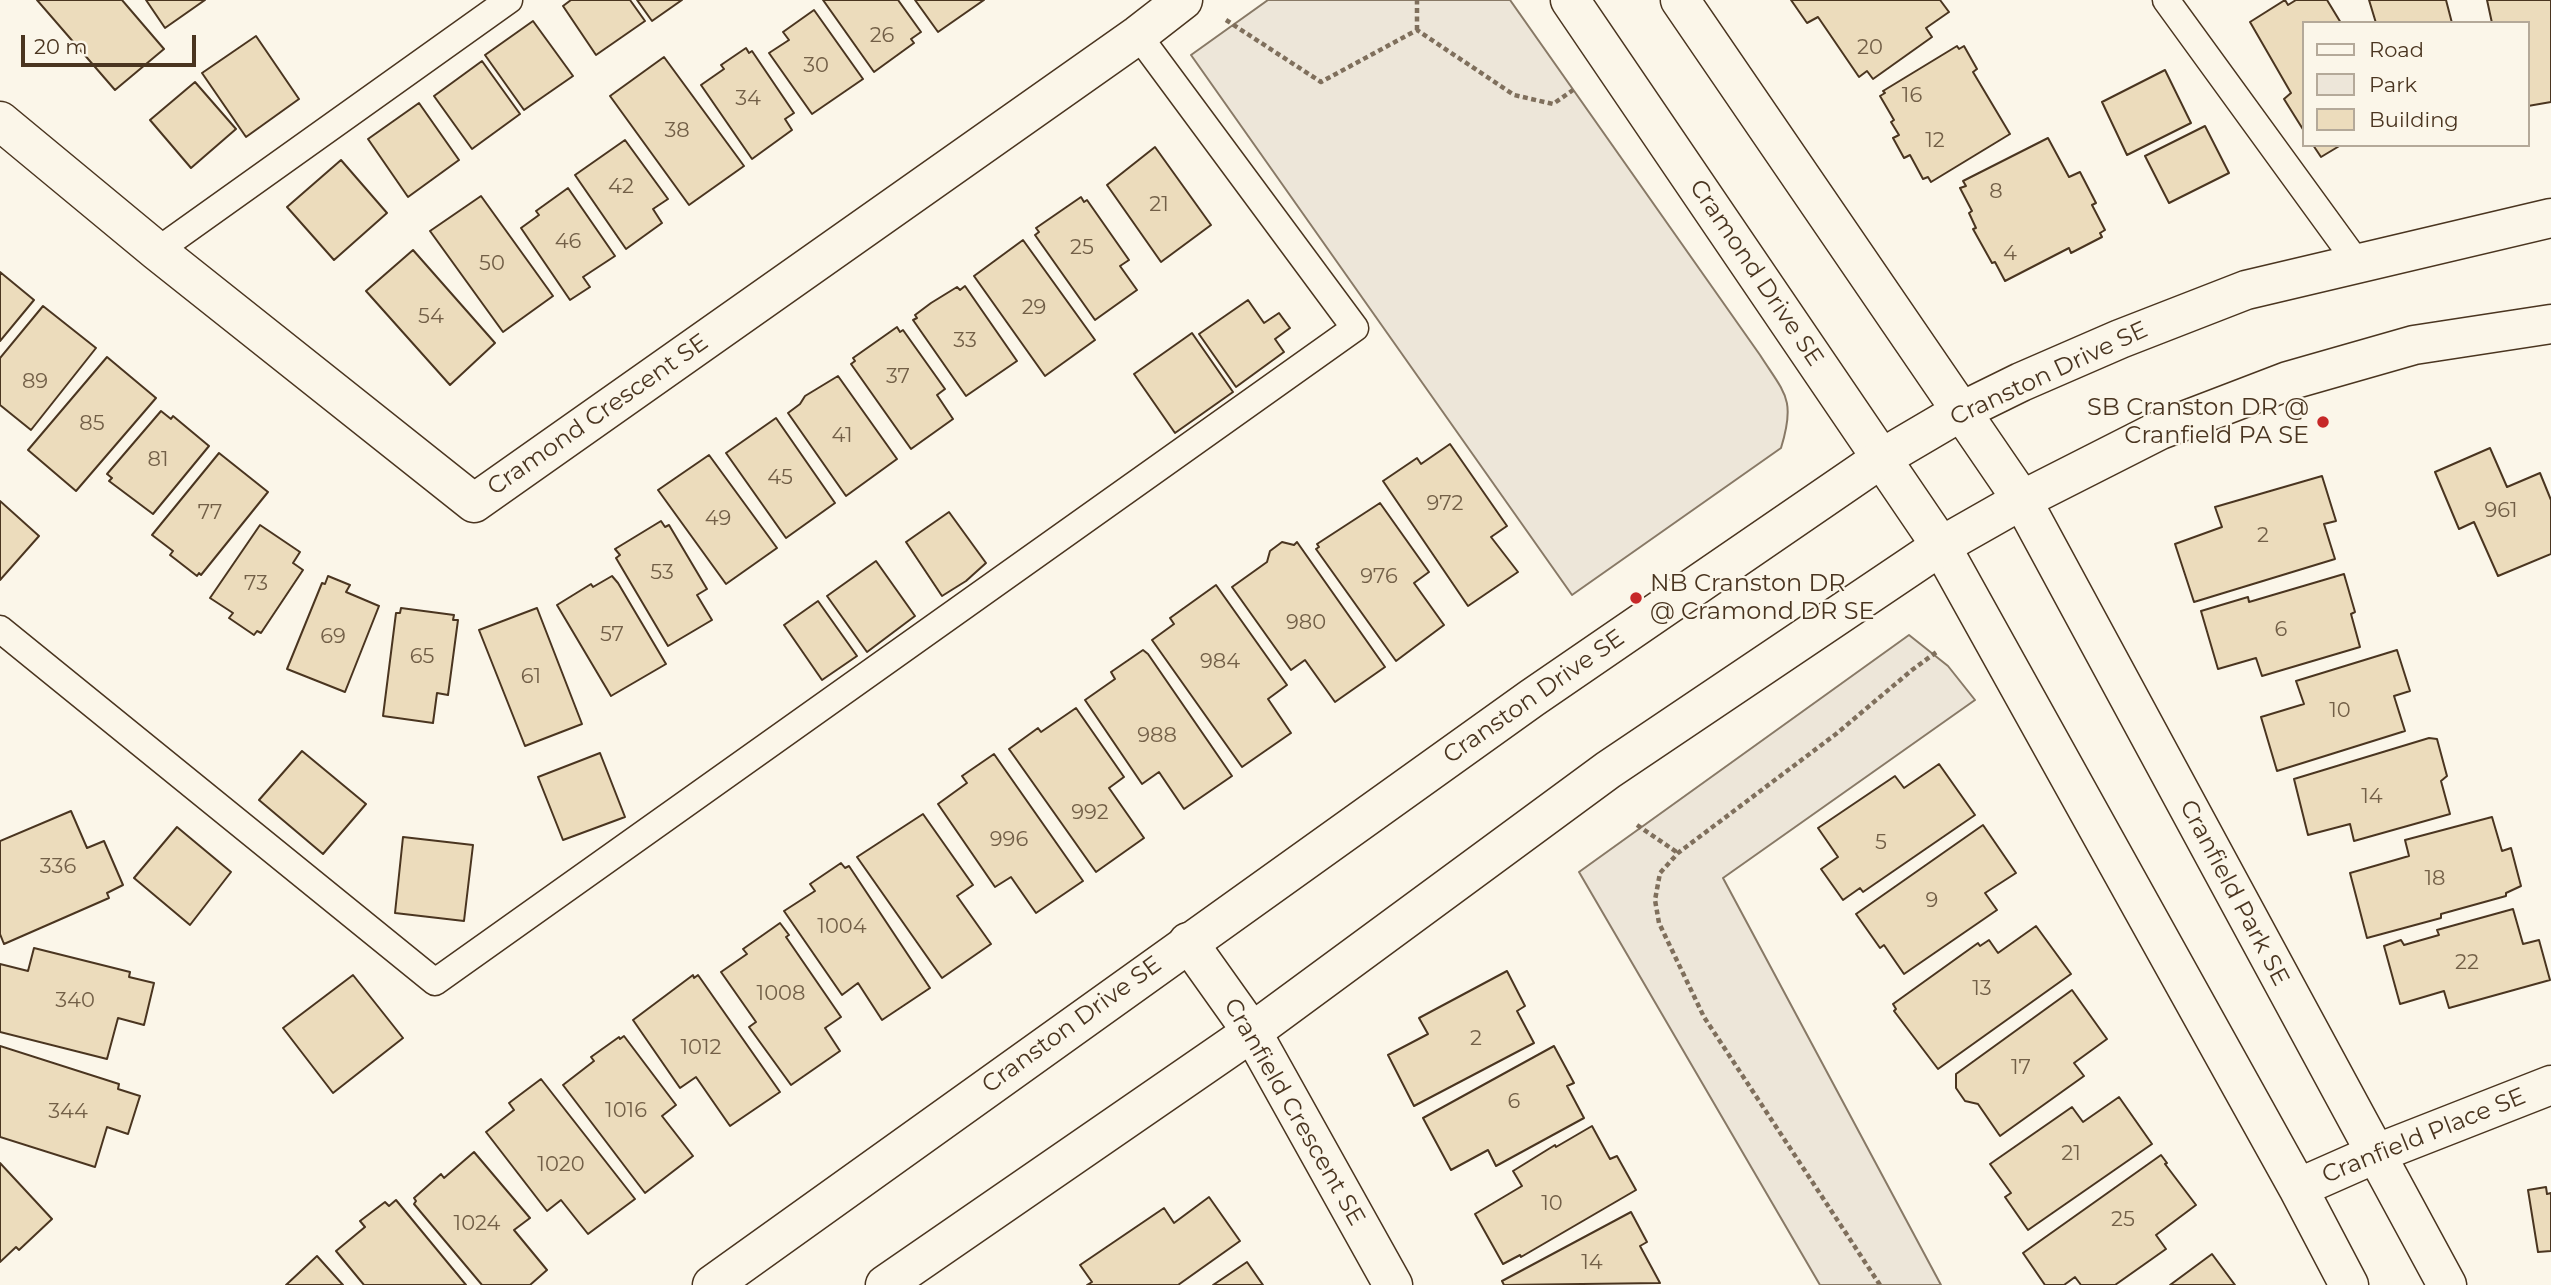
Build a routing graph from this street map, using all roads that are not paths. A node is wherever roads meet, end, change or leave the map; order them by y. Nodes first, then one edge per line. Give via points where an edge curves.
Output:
1 (509, 0) edge
2 (1182, 0) edge
3 (1570, 0) edge
4 (1680, 0) edge
5 (2166, 0) edge
6 (1138, 36) junction
7 (0, 121) edge
8 (2551, 218) edge
9 (156, 251) junction
10 (2358, 264) junction
11 (2551, 324) edge
12 (1962, 411) junction
13 (1882, 458) junction
14 (2022, 500) junction
15 (1941, 546) junction
16 (0, 629) edge
17 (1188, 942) junction
18 (1252, 1032) junction
19 (2551, 1085) edge
20 (2375, 1154) junction
21 (2298, 1188) junction
22 (712, 1285) edge
23 (885, 1285) edge
24 (1394, 1285) edge
25 (2349, 1285) edge
26 (2446, 1285) edge

1 - 9 lane
2 - 6 street, Cramond Crescent SE
3 - 13 street, Cramond Drive SE
4 - 12 street
5 - 10 lane
6 - 9 street, Cramond Crescent SE via 474,503
6 - 16 lane via 1355,328 435,982
7 - 9 street, Cramond Crescent SE
8 - 10 street, Cranston Drive SE
10 - 12 street, Cranston Drive SE via 2246,290 2108,344
11 - 14 street via 2414,345 2288,382 2160,430
12 - 13 street, Cranston Drive SE
12 - 14 street
13 - 15 street, Cramond Drive SE
13 - 17 street, Cranston Drive SE
14 - 15 street
14 - 20 street, Cranfield Park SE
15 - 18 street via 1608,770
15 - 21 street
17 - 18 street, Cranfield Crescent SE
17 - 22 street, Cranston Drive SE
18 - 23 street
18 - 24 street, Cranfield Crescent SE
19 - 20 street, Cranfield Place SE
20 - 21 street, Cranfield Place SE
20 - 26 street, Cranfield Park SE
21 - 25 street

